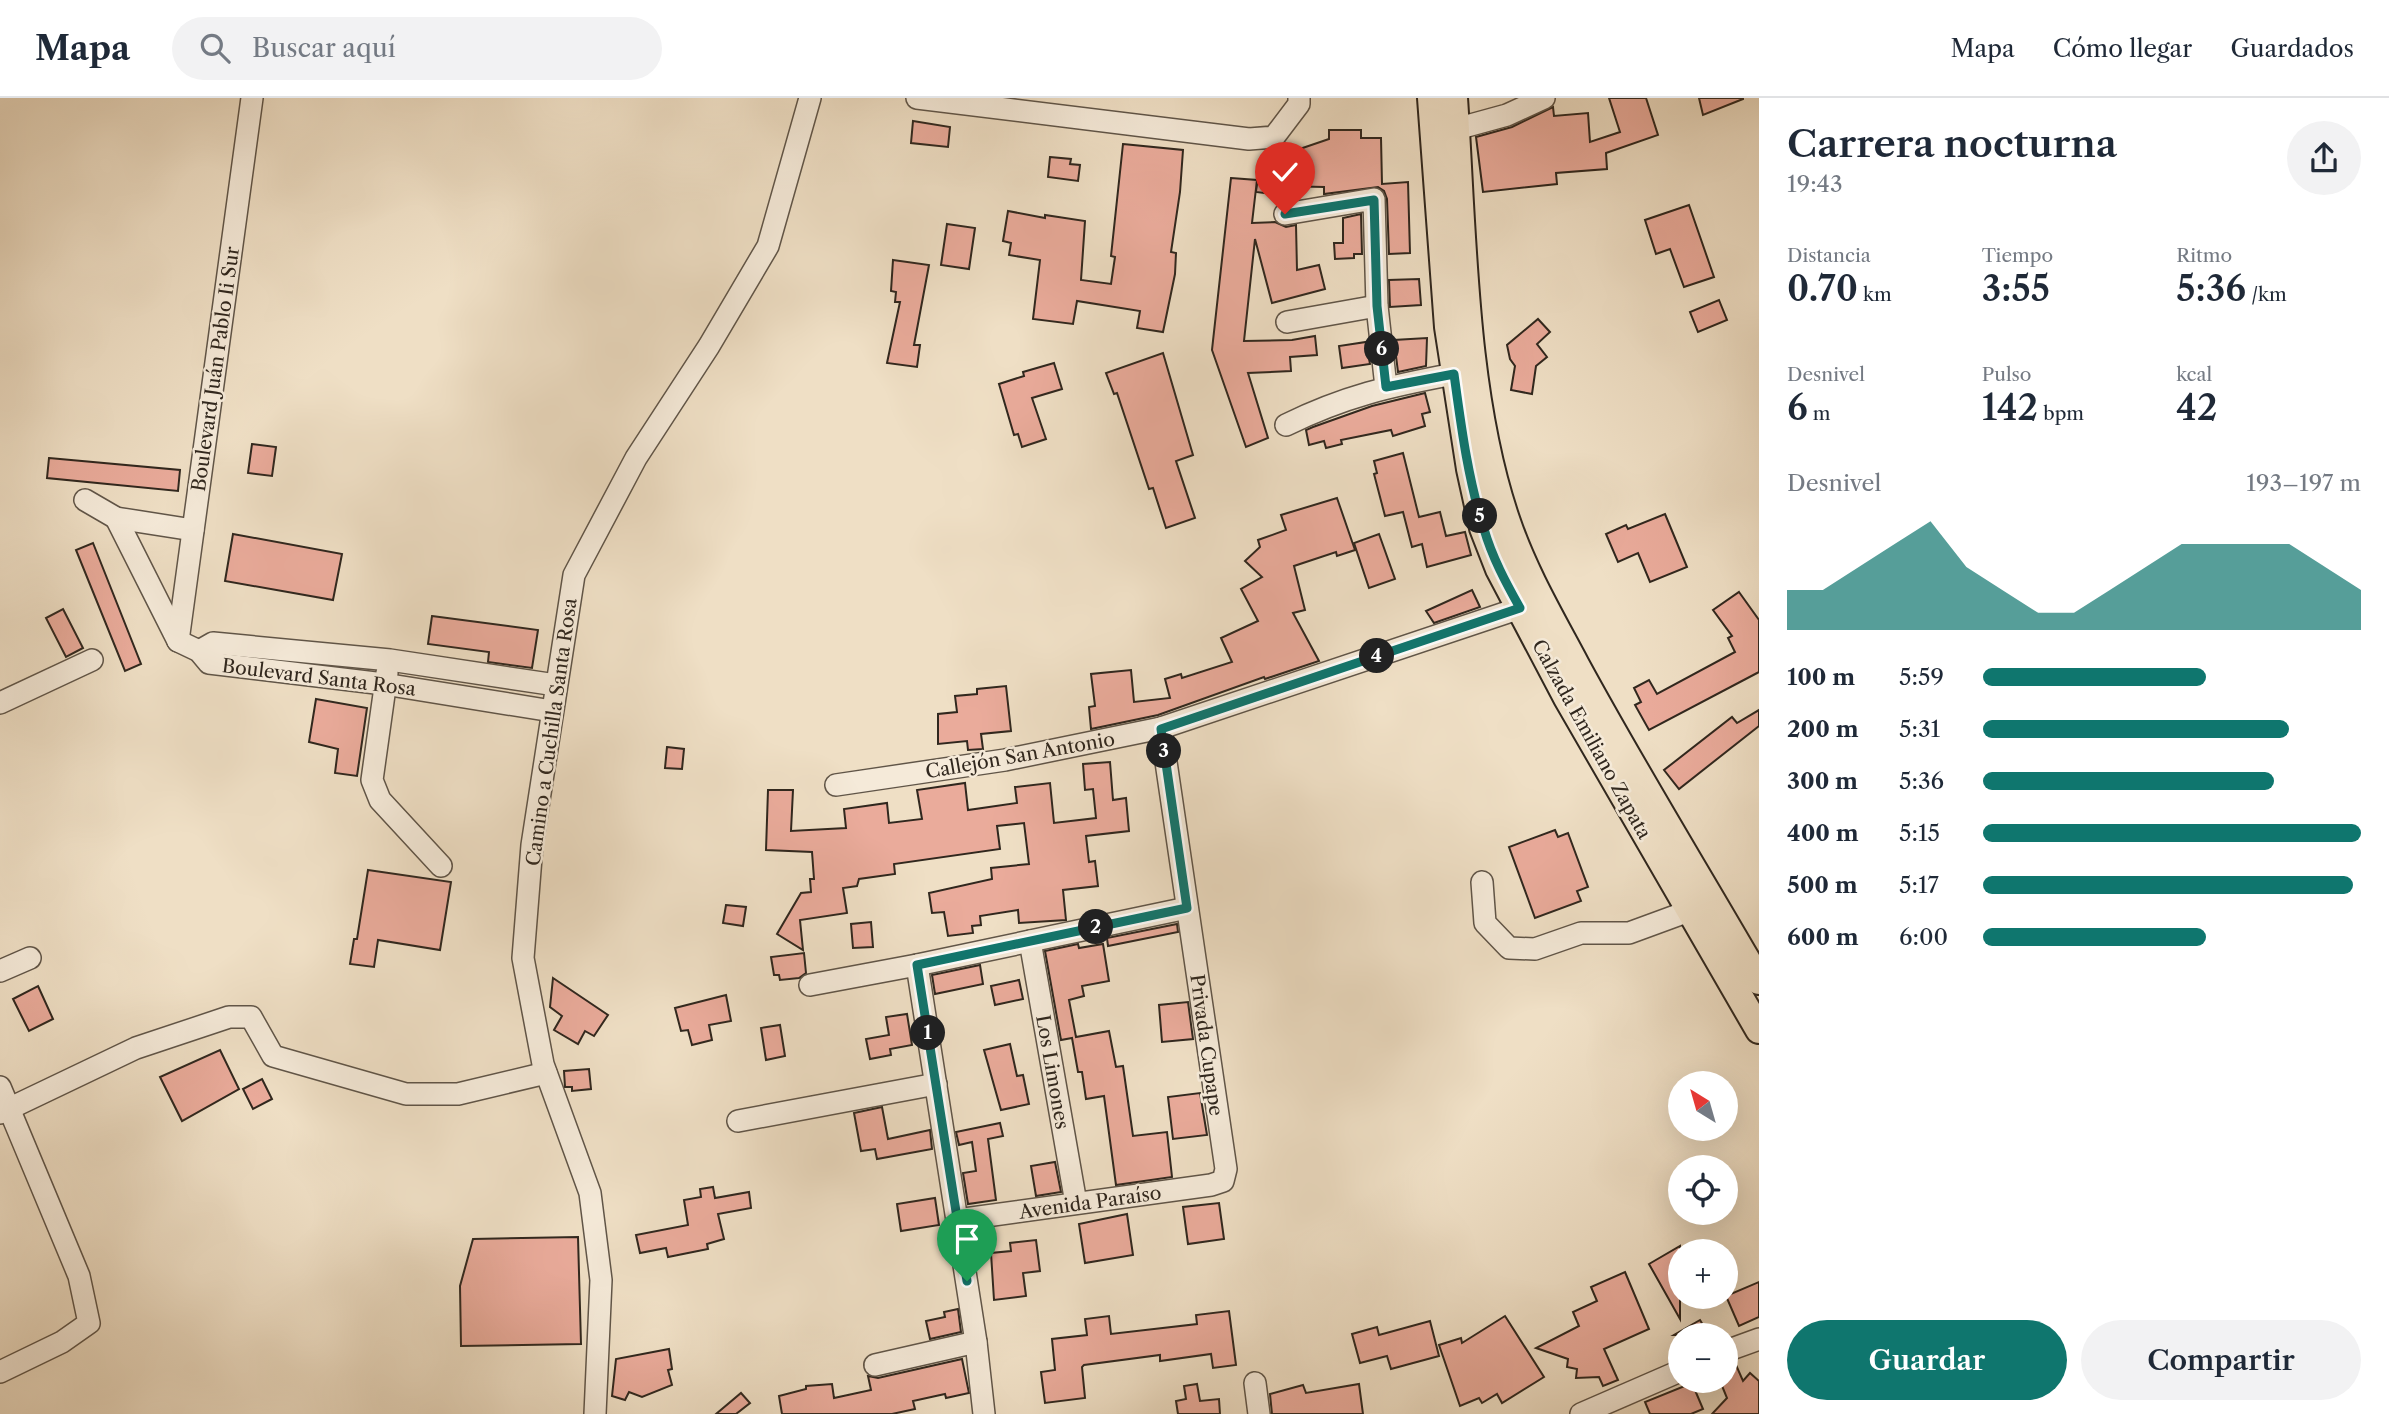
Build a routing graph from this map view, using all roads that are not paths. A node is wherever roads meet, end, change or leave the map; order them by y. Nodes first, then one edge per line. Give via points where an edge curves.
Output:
1 (252, 98) edge
2 (810, 98) edge
3 (917, 98) edge
4 (1299, 98) edge
5 (1431, 98) edge
6 (1454, 98) edge
7 (1544, 98) edge
8 (1456, 129) junction
9 (1285, 214) dead end
10 (1377, 306) junction
11 (1287, 322) dead end
12 (1454, 374) junction
13 (1386, 387) junction
14 (1286, 425) dead end
15 (85, 500) dead end
16 (116, 518) junction
17 (194, 530) junction
18 (1520, 608) junction
19 (178, 641) junction
20 (199, 652) junction
21 (92, 660) dead end
22 (390, 660) junction
23 (384, 684) junction
24 (556, 685) junction
25 (0, 703) edge
26 (552, 710) junction
27 (1161, 729) junction
28 (836, 785) dead end
29 (441, 866) dead end
30 (1482, 881) dead end
31 (1187, 908) junction
32 (1689, 911) junction
33 (1030, 941) junction
34 (1752, 952) edge
35 (30, 958) dead end
36 (917, 965) junction
37 (0, 971) edge
38 (1759, 981) edge
39 (810, 985) dead end
40 (1759, 1030) edge
41 (547, 1073) junction
42 (936, 1084) junction
43 (0, 1087) edge
44 (5, 1110) edge
45 (738, 1121) dead end
46 (1223, 1181) joint
47 (1076, 1203) junction
48 (957, 1220) junction
49 (1759, 1339) edge
50 (976, 1342) junction
51 (1738, 1347) edge
52 (875, 1366) dead end
53 (0, 1372) edge
54 (1668, 1376) edge
55 (1255, 1383) dead end
56 (595, 1414) edge
57 (984, 1414) edge
58 (1259, 1414) edge
59 (1581, 1414) edge

1 - 17 street, Boulevard Juán Pablo Ii Sur
2 - 24 street, Camino a Cuchilla Santa Rosa via 768,246 636,458 574,575
3 - 4 street via 1250,139 1274,137
5 - 12 main road, Calzada Emiliano Zapata
6 - 8 main road, Calzada Emiliano Zapata
7 - 8 street via 1507,115
8 - 34 main road, Calzada Emiliano Zapata via 1479,398 1492,469 1521,562 1609,728
9 - 10 street via 1374,200
10 - 11 street
10 - 13 street
12 - 13 street
12 - 18 main road, Calzada Emiliano Zapata via 1483,528
13 - 14 street via 1329,404
15 - 16 street
16 - 17 street
16 - 19 street
17 - 19 street, Boulevard Juán Pablo Ii Sur
18 - 27 street, Callejón San Antonio
18 - 32 main road, Calzada Emiliano Zapata
19 - 20 street
20 - 22 street, Boulevard Santa Rosa via 212,643
20 - 23 street, Boulevard Santa Rosa via 209,663
21 - 25 street
22 - 23 street
22 - 24 street, Boulevard Santa Rosa
23 - 26 street, Boulevard Santa Rosa
23 - 29 street via 372,780 380,800
24 - 26 street, Camino a Cuchilla Santa Rosa
26 - 41 street, Camino a Cuchilla Santa Rosa via 532,845 523,958
27 - 28 street, Callejón San Antonio via 1005,760
27 - 31 street, Privada Cupape
30 - 32 street via 1485,923 1509,948 1535,949 1581,933 1629,933
31 - 33 street
31 - 46 street, Privada Cupape via 1226,1170
32 - 40 main road, Calzada Emiliano Zapata
33 - 36 street
33 - 47 street, Los Limones
34 - 38 main road, Calzada Emiliano Zapata
35 - 37 street
36 - 39 street
36 - 42 street
41 - 44 street via 458,1094 406,1094 273,1056 251,1017 229,1017 136,1048
41 - 56 street, Camino a Cuchilla Santa Rosa via 590,1193 601,1280
42 - 45 street
42 - 48 street
43 - 44 street
44 - 53 street via 79,1276 89,1323 62,1342
46 - 47 street, Avenida Paraíso
47 - 48 street, Avenida Paraíso
48 - 50 street
49 - 51 street
50 - 52 street
50 - 57 street
54 - 59 street
55 - 58 street

